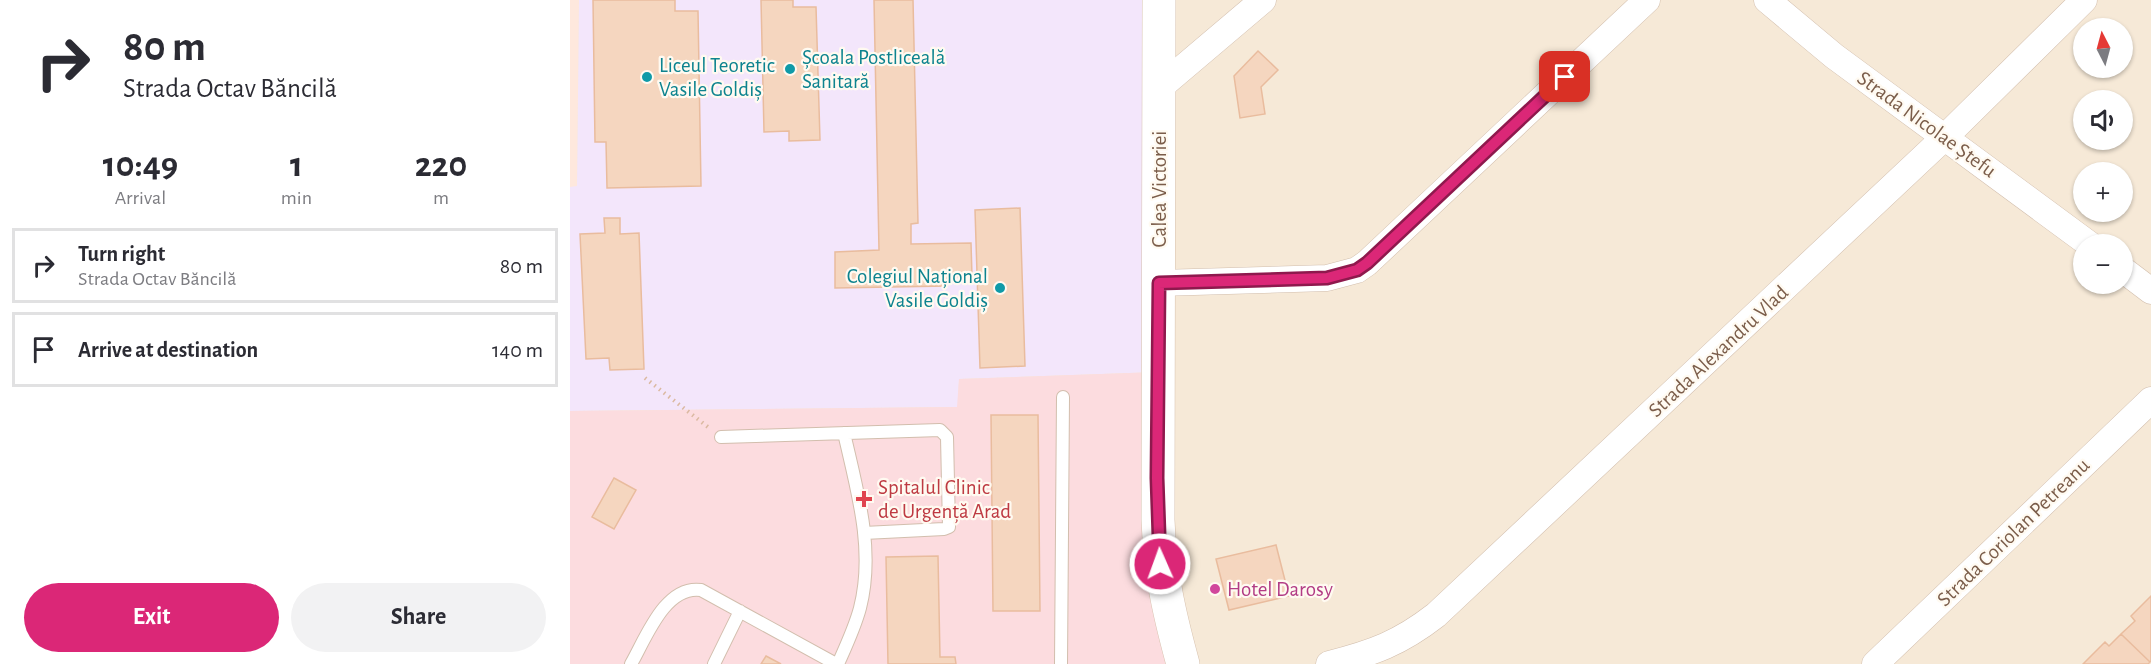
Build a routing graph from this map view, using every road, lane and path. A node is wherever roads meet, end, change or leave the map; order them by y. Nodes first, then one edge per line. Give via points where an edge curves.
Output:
1 (1159, 0) edge
2 (1263, 0) edge
3 (1647, 0) edge
4 (1767, 0) edge
5 (2084, 0) edge
6 (1158, 88) junction
7 (1945, 136) junction
8 (2076, 234) edge
9 (2133, 277) edge
10 (1159, 283) junction
11 (2151, 291) edge
12 (645, 378) dead end
13 (1062, 397) dead end
14 (2151, 400) edge
15 (844, 433) junction
16 (721, 437) joint
17 (864, 533) junction
18 (740, 611) junction
19 (631, 664) edge
20 (714, 664) edge
21 (837, 664) edge
22 (1061, 664) edge
23 (1183, 664) edge
24 (1329, 664) edge
25 (1875, 664) edge

1 - 6 main road, Calea Victoriei
2 - 6 street
3 - 10 street via 1357,270 1327,278
4 - 7 street, Strada Nicolae Ștefu via 1834,56
5 - 7 street, Strada Alexandru Vlad
6 - 10 main road, Calea Victoriei
7 - 8 street, Strada Nicolae Ștefu
7 - 24 street, Strada Alexandru Vlad via 1436,615 1409,636 1384,648
9 - 11 street
10 - 23 main road, Calea Victoriei via 1160,564
12 - 16 path
13 - 22 lane
14 - 25 street, Strada Coriolan Petreanu
15 - 16 lane
15 - 17 lane
15 - 17 lane via 940,430 947,437 949,527
17 - 21 lane via 866,553 860,608
18 - 19 lane via 701,590 681,593 658,616
18 - 20 lane
18 - 21 lane

